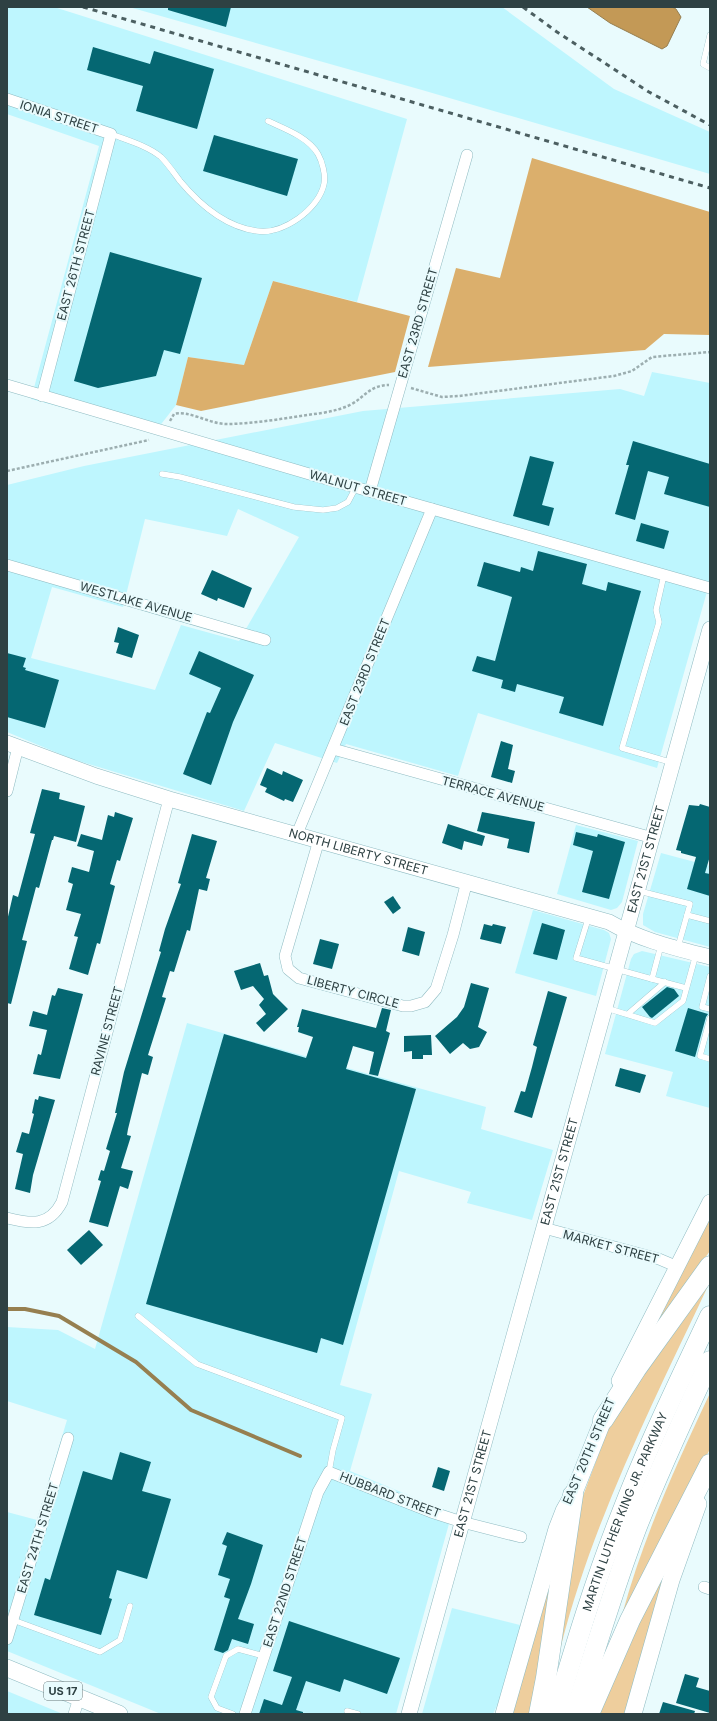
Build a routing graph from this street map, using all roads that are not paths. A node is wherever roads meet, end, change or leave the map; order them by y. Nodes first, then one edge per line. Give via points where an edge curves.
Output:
1 (710, 35) edge
2 (710, 68) edge
3 (7, 99) edge
4 (268, 121) dead end
5 (111, 134) junction
6 (467, 155) dead end
7 (7, 385) edge
8 (42, 396) junction
9 (162, 474) dead end
10 (356, 487) junction
11 (370, 491) junction
12 (432, 509) junction
13 (7, 565) edge
14 (664, 575) junction
15 (710, 588) edge
16 (709, 638) edge
17 (265, 640) dead end
18 (12, 745) edge
19 (333, 749) junction
20 (673, 763) junction
21 (7, 791) edge
22 (169, 798) junction
23 (297, 834) junction
24 (653, 838) junction
25 (319, 840) junction
26 (467, 881) junction
27 (638, 890) junction
28 (687, 915) junction
29 (589, 916) junction
30 (710, 921) edge
31 (626, 932) junction
32 (661, 944) junction
33 (678, 948) junction
34 (703, 955) edge
35 (616, 969) junction
36 (652, 979) junction
37 (710, 980) edge
38 (665, 982) junction
39 (686, 988) junction
40 (605, 1007) junction
41 (710, 1009) edge
42 (629, 1013) junction
43 (710, 1018) edge
44 (710, 1059) edge
45 (710, 1202) edge
46 (7, 1218) edge
47 (544, 1228) junction
48 (710, 1266) edge
49 (678, 1267) junction
50 (138, 1316) dead end
51 (710, 1316) edge
52 (710, 1362) edge
53 (603, 1420) junction
54 (68, 1438) dead end
55 (710, 1464) edge
56 (329, 1472) junction
57 (710, 1474) edge
58 (572, 1495) junction
59 (462, 1522) junction
60 (521, 1537) dead end
61 (130, 1606) dead end
62 (13, 1620) junction
63 (7, 1639) edge
64 (264, 1656) junction
65 (7, 1668) edge
66 (79, 1698) junction
67 (347, 1711) dead end
68 (74, 1714) edge
69 (119, 1714) edge
70 (233, 1714) edge
71 (245, 1714) edge
72 (358, 1714) edge
73 (409, 1714) edge
74 (504, 1714) edge
75 (539, 1714) edge
76 (555, 1714) edge
77 (575, 1714) edge
78 (589, 1714) edge
79 (633, 1714) edge

1 - 2 lane via 703,64
3 - 5 street, IONIA STREET
4 - 5 lane via 306,140 318,154 324,172 324,184 318,199 305,213 290,224 259,232 232,224 210,211 192,195 160,157
5 - 8 street, EAST 26TH STREET
6 - 11 street, EAST 23RD STREET
7 - 8 street, WALNUT STREET
8 - 10 street, WALNUT STREET
9 - 10 lane via 180,476 294,506 323,510 337,508 348,502
10 - 11 street, WALNUT STREET
11 - 12 street, WALNUT STREET
12 - 14 street, WALNUT STREET
12 - 19 street, EAST 23RD STREET
13 - 17 street, WESTLAKE AVENUE
14 - 15 street, WALNUT STREET
14 - 20 lane via 656,610 659,622 622,748
16 - 20 street, EAST 21ST STREET
18 - 21 street
18 - 22 street, NORTH LIBERTY STREET via 96,776
19 - 23 street, EAST 23RD STREET
19 - 24 street, TERRACE AVENUE
20 - 24 street, EAST 21ST STREET
22 - 23 street, NORTH LIBERTY STREET
22 - 46 street, RAVINE STREET via 62,1202 56,1212 41,1222
23 - 25 street, NORTH LIBERTY STREET
24 - 27 street, EAST 21ST STREET
25 - 26 street, NORTH LIBERTY STREET
25 - 26 street, LIBERTY CIRCLE via 285,956 288,969 299,978 403,1006 425,1002 436,989
26 - 29 street, NORTH LIBERTY STREET
27 - 28 lane via 690,904
27 - 31 street, EAST 21ST STREET
28 - 30 lane
28 - 33 lane
29 - 31 street, NORTH LIBERTY STREET via 609,922
29 - 35 lane via 576,958
31 - 32 street, NORTH LIBERTY STREET
31 - 35 street, EAST 21ST STREET
32 - 33 street, NORTH LIBERTY STREET
32 - 36 lane
33 - 34 street, NORTH LIBERTY STREET
34 - 39 lane
35 - 36 lane
35 - 40 street, EAST 21ST STREET
36 - 38 lane
37 - 41 lane via 702,1007
38 - 39 lane
38 - 42 lane
39 - 42 lane via 683,1001 666,1010 654,1022
40 - 42 lane
40 - 47 street, EAST 21ST STREET
43 - 44 lane via 700,1056
45 - 49 street, EAST 20TH STREET
47 - 49 street, MARKET STREET via 659,1259
47 - 59 street, EAST 21ST STREET
48 - 53 highway
49 - 53 street, EAST 20TH STREET via 629,1361
50 - 56 lane via 197,1364 342,1418
51 - 76 highway, MARTIN LUTHER KING JR. PARKWAY via 621,1515 583,1622
52 - 77 highway, MARTIN LUTHER KING JR. PARKWAY via 636,1528 603,1622
53 - 58 main road, EAST 20TH STREET
54 - 62 street, EAST 24TH STREET
55 - 78 highway via 630,1620
56 - 59 street, HUBBARD STREET
56 - 64 street, EAST 22ND STREET via 318,1492
57 - 79 main road via 676,1564
58 - 74 main road, EAST 20TH STREET via 555,1535
58 - 75 highway
59 - 60 street, HUBBARD STREET
59 - 73 street, EAST 21ST STREET
61 - 62 lane via 120,1640 100,1652
62 - 63 street, EAST 24TH STREET
64 - 70 lane via 238,1649 226,1656 211,1697 217,1708
64 - 71 street, EAST 22ND STREET
65 - 66 main road, US 17
66 - 68 street
66 - 69 main road, US 17
67 - 72 lane

